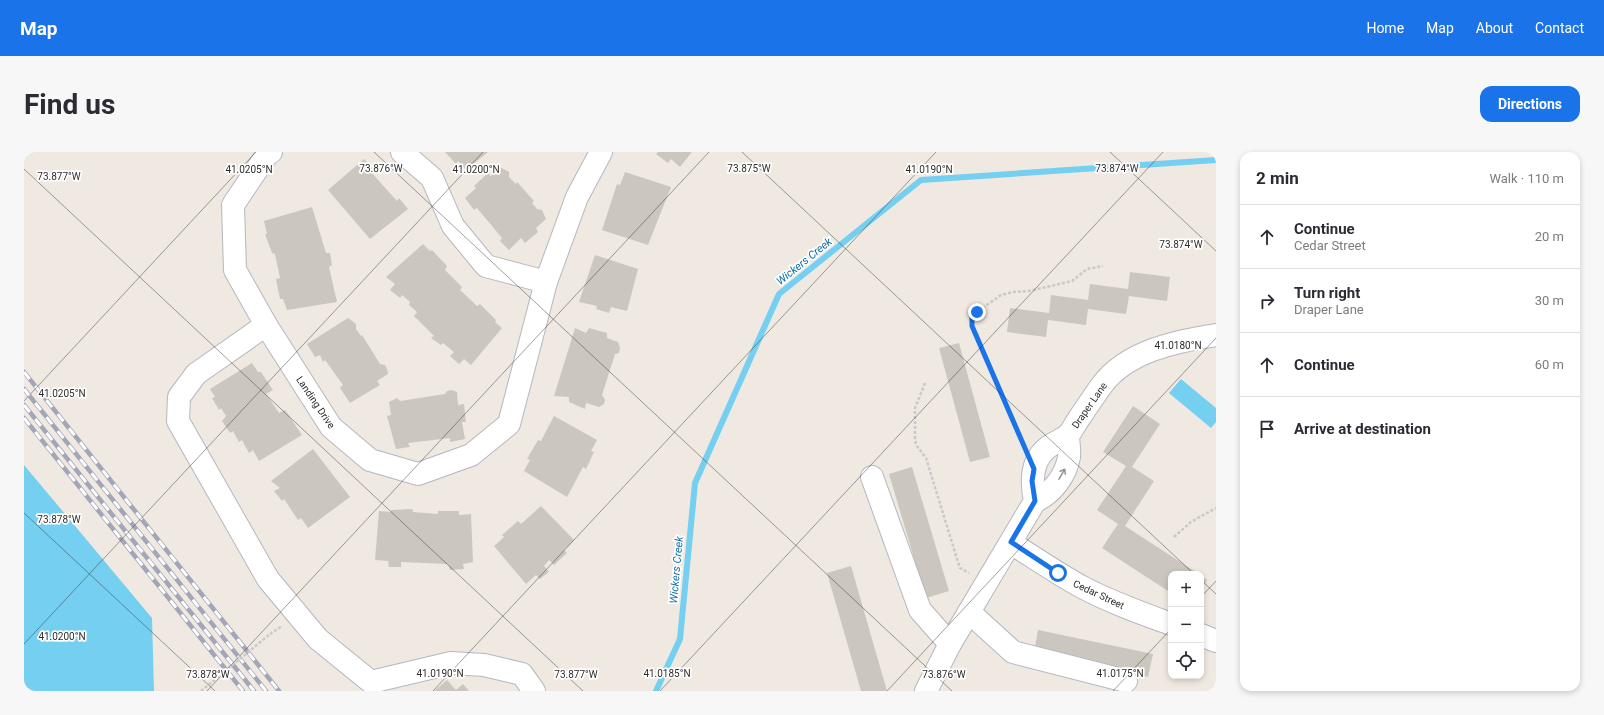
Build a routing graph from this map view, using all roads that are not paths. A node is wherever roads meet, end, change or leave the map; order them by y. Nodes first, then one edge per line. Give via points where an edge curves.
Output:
1 (271, 152) edge
2 (402, 152) edge
3 (601, 152) edge
4 (546, 282) junction
5 (266, 325) junction
6 (1216, 335) edge
7 (1068, 435) junction
8 (872, 477) dead end
9 (1035, 501) junction
10 (1011, 542) junction
11 (969, 612) junction
12 (1168, 623) edge
13 (1204, 636) edge
14 (1216, 641) edge
15 (950, 644) junction
16 (1126, 681) dead end
17 (534, 691) edge
18 (926, 691) edge

1 - 5 street, Landing Drive via 233,205 235,270
2 - 4 street via 432,178 453,226 486,266
3 - 4 street, Landing Drive via 577,197
4 - 5 street, Landing Drive via 509,424 471,456 418,474 370,460 331,427
5 - 17 street via 196,374 179,397 178,421 268,579 318,638 372,682 451,663 484,665 522,674
6 - 7 street, Draper Lane via 1189,339 1139,355 1120,367 1104,383
9 -> 7 street via 1045,497 1066,467 1069,456
7 - 9 street, Draper Lane via 1047,448 1039,458 1032,481
8 - 15 street via 920,610
9 - 10 street
10 - 11 street
10 - 12 street, Cedar Street via 1083,587
11 - 15 street
11 - 16 street via 1013,652
13 - 14 street
15 - 18 street

